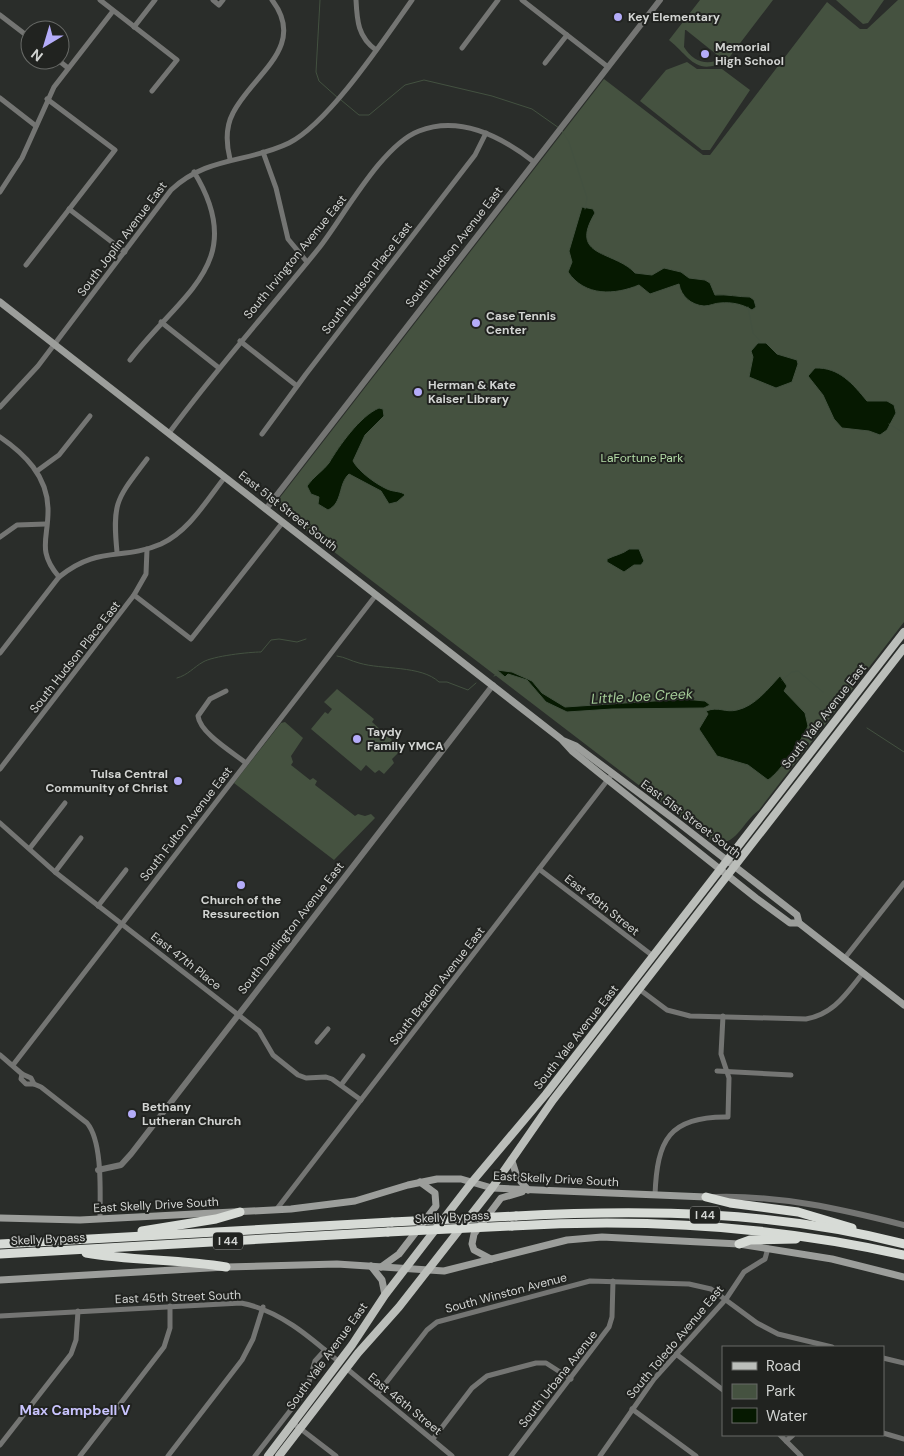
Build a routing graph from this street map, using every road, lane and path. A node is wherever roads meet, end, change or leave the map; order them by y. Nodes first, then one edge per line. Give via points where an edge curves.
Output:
1 (100, 0) edge
2 (155, 0) edge
3 (213, 0) edge
4 (223, 0) edge
5 (272, 0) edge
6 (356, 0) edge
7 (412, 0) edge
8 (498, 0) edge
9 (522, 0) edge
10 (660, 0) edge
11 (113, 11) junction
12 (0, 15) edge
13 (134, 27) junction
14 (20, 30) edge
15 (567, 35) junction
16 (462, 48) dead end
17 (376, 50) junction
18 (545, 63) dead end
19 (70, 65) edge
20 (608, 67) junction
21 (67, 70) edge
22 (152, 91) dead end
23 (0, 98) edge
24 (47, 99) junction
25 (36, 126) junction
26 (486, 133) junction
27 (263, 152) junction
28 (230, 159) junction
29 (534, 162) junction
30 (194, 172) junction
31 (0, 192) edge
32 (70, 209) junction
33 (125, 252) junction
34 (306, 262) junction
35 (26, 265) dead end
36 (0, 302) edge
37 (161, 322) junction
38 (240, 341) junction
39 (55, 344) junction
40 (130, 360) dead end
41 (219, 368) junction
42 (297, 386) junction
43 (0, 407) edge
44 (90, 416) dead end
45 (169, 433) junction
46 (262, 434) dead end
47 (0, 437) edge
48 (147, 459) dead end
49 (37, 471) junction
50 (225, 477) junction
51 (266, 509) junction
52 (282, 522) junction
53 (46, 524) junction
54 (0, 537) edge
55 (147, 549) junction
56 (117, 552) junction
57 (59, 577) junction
58 (376, 595) junction
59 (134, 596) junction
60 (904, 632) edge
61 (904, 648) edge
62 (0, 653) edge
63 (493, 686) junction
64 (226, 691) dead end
65 (561, 739) junction
66 (246, 763) junction
67 (0, 770) edge
68 (613, 773) junction
69 (608, 780) junction
70 (65, 803) dead end
71 (0, 823) edge
72 (81, 838) dead end
73 (30, 848) junction
74 (727, 860) junction
75 (734, 866) junction
76 (539, 869) junction
77 (720, 869) junction
78 (126, 870) dead end
79 (55, 872) junction
80 (727, 875) junction
81 (904, 883) edge
82 (98, 906) junction
83 (122, 924) junction
84 (799, 924) junction
85 (653, 956) junction
86 (844, 959) junction
87 (660, 962) junction
88 (863, 973) junction
89 (639, 989) junction
90 (904, 1005) edge
91 (239, 1015) junction
92 (724, 1016) junction
93 (328, 1029) dead end
94 (593, 1034) junction
95 (600, 1039) junction
96 (317, 1042) dead end
97 (0, 1055) edge
98 (363, 1056) dead end
99 (13, 1065) junction
100 (717, 1071) dead end
101 (727, 1071) junction
102 (791, 1075) dead end
103 (341, 1085) junction
104 (546, 1094) junction
105 (361, 1100) junction
106 (553, 1100) junction
107 (536, 1106) junction
108 (544, 1113) junction
109 (512, 1161) junction
110 (98, 1170) junction
111 (420, 1182) junction
112 (472, 1182) junction
113 (492, 1188) junction
114 (532, 1190) junction
115 (655, 1195) junction
116 (706, 1197) junction
117 (276, 1210) junction
118 (240, 1212) junction
119 (0, 1218) edge
120 (100, 1219) junction
121 (904, 1225) edge
122 (108, 1238) junction
123 (816, 1238) junction
124 (893, 1241) junction
125 (0, 1244) edge
126 (739, 1244) junction
127 (904, 1244) edge
128 (768, 1248) junction
129 (68, 1250) junction
130 (0, 1254) edge
131 (904, 1255) edge
132 (492, 1260) junction
133 (370, 1266) junction
134 (226, 1267) junction
135 (381, 1267) junction
136 (406, 1269) junction
137 (427, 1271) junction
138 (904, 1277) edge
139 (0, 1280) edge
140 (613, 1281) junction
141 (385, 1295) junction
142 (726, 1299) junction
143 (170, 1306) junction
144 (262, 1308) junction
145 (78, 1311) junction
146 (0, 1316) edge
147 (828, 1346) edge
148 (324, 1350) junction
149 (676, 1354) junction
150 (884, 1358) edge
151 (339, 1362) junction
152 (904, 1362) edge
153 (346, 1368) junction
154 (571, 1378) junction
155 (722, 1389) edge
156 (378, 1393) junction
157 (632, 1409) junction
158 (293, 1423) junction
159 (300, 1428) junction
160 (884, 1433) edge
161 (781, 1436) edge
162 (792, 1436) edge
163 (904, 1438) edge
164 (434, 1439) junction
165 (786, 1441) junction
166 (0, 1445) edge
167 (80, 1456) edge
168 (168, 1456) edge
169 (256, 1456) edge
170 (268, 1456) edge
171 (279, 1456) edge
172 (336, 1456) edge
173 (452, 1456) edge
174 (511, 1456) edge
175 (600, 1456) edge
176 (696, 1456) edge
177 (801, 1456) edge

1 - 11 street
2 - 13 street
3 - 4 street via 219,5
5 - 28 street via 282,18 282,45 233,113 227,136
6 - 17 street via 360,31
7 - 17 street, South Joplin Avenue East
8 - 16 street
9 - 15 street
10 - 20 street, South Hudson Avenue East
11 - 13 street
11 - 19 street
12 - 14 street
13 - 22 street via 177,60
15 - 18 street
15 - 20 street
17 - 27 street, South Joplin Avenue East via 302,135
20 - 29 street, South Hudson Avenue East
21 - 24 street
23 - 25 street
24 - 25 street
24 - 32 street via 115,150
25 - 31 street via 19,164
26 - 29 street, South Irvington Avenue East via 509,143
26 - 34 street, South Irvington Avenue East via 439,126 405,138 387,155
26 - 42 street, South Hudson Place East via 475,155
27 - 28 street, South Joplin Avenue East
27 - 34 street via 276,188 288,239
28 - 30 street, South Joplin Avenue East
29 - 51 street, South Hudson Avenue East
30 - 33 street, South Joplin Avenue East via 165,196
30 - 37 street via 214,214 214,246 201,279
32 - 33 street
32 - 35 street
33 - 39 street, South Joplin Avenue East
34 - 38 street, South Irvington Avenue East
36 - 39 main road, East 51st Street South
37 - 40 street
37 - 41 street
38 - 41 street, South Irvington Avenue East
38 - 42 street
39 - 43 street, South Joplin Avenue East via 21,387
39 - 45 main road, East 51st Street South
41 - 45 street, South Irvington Avenue East
42 - 46 street, South Hudson Place East
44 - 49 street via 59,455
45 - 50 main road, East 51st Street South
47 - 49 street via 22,453
48 - 56 street via 117,503 114,519
49 - 53 street via 47,499
50 - 51 main road, East 51st Street South
50 - 55 street via 179,532
51 - 52 main road, East 51st Street South
52 - 58 main road, East 51st Street South
52 - 59 street via 191,639
53 - 54 street via 17,525
53 - 57 street via 45,553
55 - 56 street
55 - 59 street, South Hudson Place East via 146,574
56 - 57 street via 81,561
57 - 62 street
58 - 63 main road, East 51st Street South
58 - 66 street, South Fulton Avenue East
59 - 67 street, South Hudson Place East
60 - 74 main road, South Yale Avenue East
61 - 75 main road, South Yale Avenue East
63 - 65 main road, East 51st Street South
63 - 91 street, South Darlington Avenue East
64 - 66 street via 210,699 198,716 199,723 208,734
65 - 68 main road, East 51st Street South
65 - 69 main road, East 51st Street South
66 - 83 street, South Fulton Avenue East
68 - 69 street, South Braden Avenue East
68 - 74 main road, East 51st Street South
69 - 76 street, South Braden Avenue East
69 - 77 main road, East 51st Street South
70 - 73 street
71 - 73 street, East 47th Place
72 - 79 street
73 - 79 street, East 47th Place
74 - 75 main road, East 51st Street South
74 - 77 main road, South Yale Avenue East
75 - 80 main road, South Yale Avenue East
75 - 84 main road, East 51st Street South via 797,915
76 - 85 street, East 49th Street
76 - 105 street, South Braden Avenue East
77 - 80 main road, East 51st Street South
77 - 85 main road, South Yale Avenue East
78 - 82 street
79 - 82 street, East 47th Place
80 - 84 main road, East 51st Street South via 790,923
80 - 87 main road, South Yale Avenue East
81 - 86 street
82 - 83 street, East 47th Place
83 - 91 street, East 47th Place
83 - 99 street, South Fulton Avenue East
84 - 86 main road, East 51st Street South
85 - 87 main road
85 - 94 main road, South Yale Avenue East
86 - 88 main road, East 51st Street South
87 - 89 main road, South Yale Avenue East
88 - 90 main road, East 51st Street South
88 - 92 street via 838,1004 818,1017
89 - 92 street via 674,1012 690,1016
89 - 95 main road, South Yale Avenue East
91 - 103 street, East 47th Place via 259,1031 273,1055 298,1075 326,1077
91 - 110 street, South Darlington Avenue East via 126,1161 117,1167
92 - 101 street via 721,1054
93 - 96 street
94 - 95 main road
94 - 104 main road, South Yale Avenue East
95 - 106 main road, South Yale Avenue East
97 - 99 street
98 - 103 street
99 - 110 street via 22,1074 24,1083 34,1084 90,1126 96,1140
100 - 101 street
101 - 102 street
101 - 115 street via 728,1117 697,1118 683,1124 669,1136 658,1158
103 - 105 street, East 47th Place
104 - 106 main road
104 - 107 main road, South Yale Avenue East
105 - 117 street, South Braden Avenue East
106 - 108 main road, South Yale Avenue East
107 - 108 main road
107 - 112 main road, South Yale Avenue East
108 - 109 main road, South Yale Avenue East
109 - 113 main road, South Yale Avenue East
109 - 114 main road via 517,1177
110 - 120 street
111 - 112 main road, East Skelly Drive South via 446,1178
111 - 117 main road, East Skelly Drive South via 355,1201
111 - 135 main road via 435,1193 436,1206 400,1254
112 - 113 main road, East Skelly Drive South
112 - 136 main road, South Yale Avenue East
113 - 114 main road, East Skelly Drive South
113 - 137 main road, South Yale Avenue East
114 - 115 main road, East Skelly Drive South
114 - 132 main road via 501,1198 474,1234 474,1250
115 - 116 main road, East Skelly Drive South
116 - 121 street, East Skelly Drive South via 805,1202
116 - 124 highway via 798,1212
117 - 118 main road, East Skelly Drive South
118 - 120 main road, East Skelly Drive South
118 - 122 highway
119 - 120 main road, East Skelly Drive South
122 - 124 highway, Skelly Bypass / I 44, bridge via 607,1212 722,1216
122 - 125 highway, Skelly Bypass / I 44
123 - 126 highway via 750,1240
123 - 129 highway, Skelly Bypass / I 44, bridge via 742,1228 606,1222
123 - 131 highway, Skelly Bypass / I 44
124 - 127 highway, Skelly Bypass / I 44
126 - 128 main road
126 - 132 main road via 584,1237
128 - 138 main road
128 - 142 street, South Toledo Avenue East via 765,1260 744,1272
129 - 130 highway, Skelly Bypass / I 44
129 - 134 highway via 123,1259 198,1262
132 - 137 main road
133 - 134 main road
133 - 135 main road
133 - 141 main road via 382,1280
134 - 139 main road
135 - 136 main road
136 - 137 main road
136 - 141 main road, South Yale Avenue East
137 - 153 main road, South Yale Avenue East
140 - 142 street via 689,1284 705,1287
140 - 154 street, South Urbana Avenue via 610,1327
140 - 156 street, South Winston Avenue via 585,1282 437,1322 423,1334
141 - 151 main road, South Yale Avenue East
142 - 147 street via 757,1323 778,1334
142 - 149 street, South Toledo Avenue East
143 - 144 street, East 45th Street South via 241,1303
143 - 145 street, East 45th Street South
143 - 167 street via 170,1328 164,1347
144 - 148 street, East 45th Street South via 279,1316
144 - 168 street via 253,1339 242,1360
145 - 146 street, East 45th Street South
145 - 166 street via 76,1340 71,1354
148 - 151 street, East 45th Street South
148 - 169 street, South Yale Avenue East via 315,1361 307,1389
149 - 155 street
149 - 157 street, South Toledo Avenue East
150 - 152 street
151 - 153 main road
151 - 158 main road, South Yale Avenue East
153 - 156 street, East 46th Street
153 - 159 main road, South Yale Avenue East
154 - 164 street via 546,1363 487,1376 472,1388
154 - 174 street, South Urbana Avenue
156 - 164 street, East 46th Street
157 - 175 street, South Toledo Avenue East
157 - 176 street
158 - 159 street
158 - 170 main road, South Yale Avenue East
159 - 171 main road, South Yale Avenue East
159 - 172 street
160 - 163 street
161 - 165 street
162 - 165 street
164 - 173 street, East 46th Street
165 - 177 street

